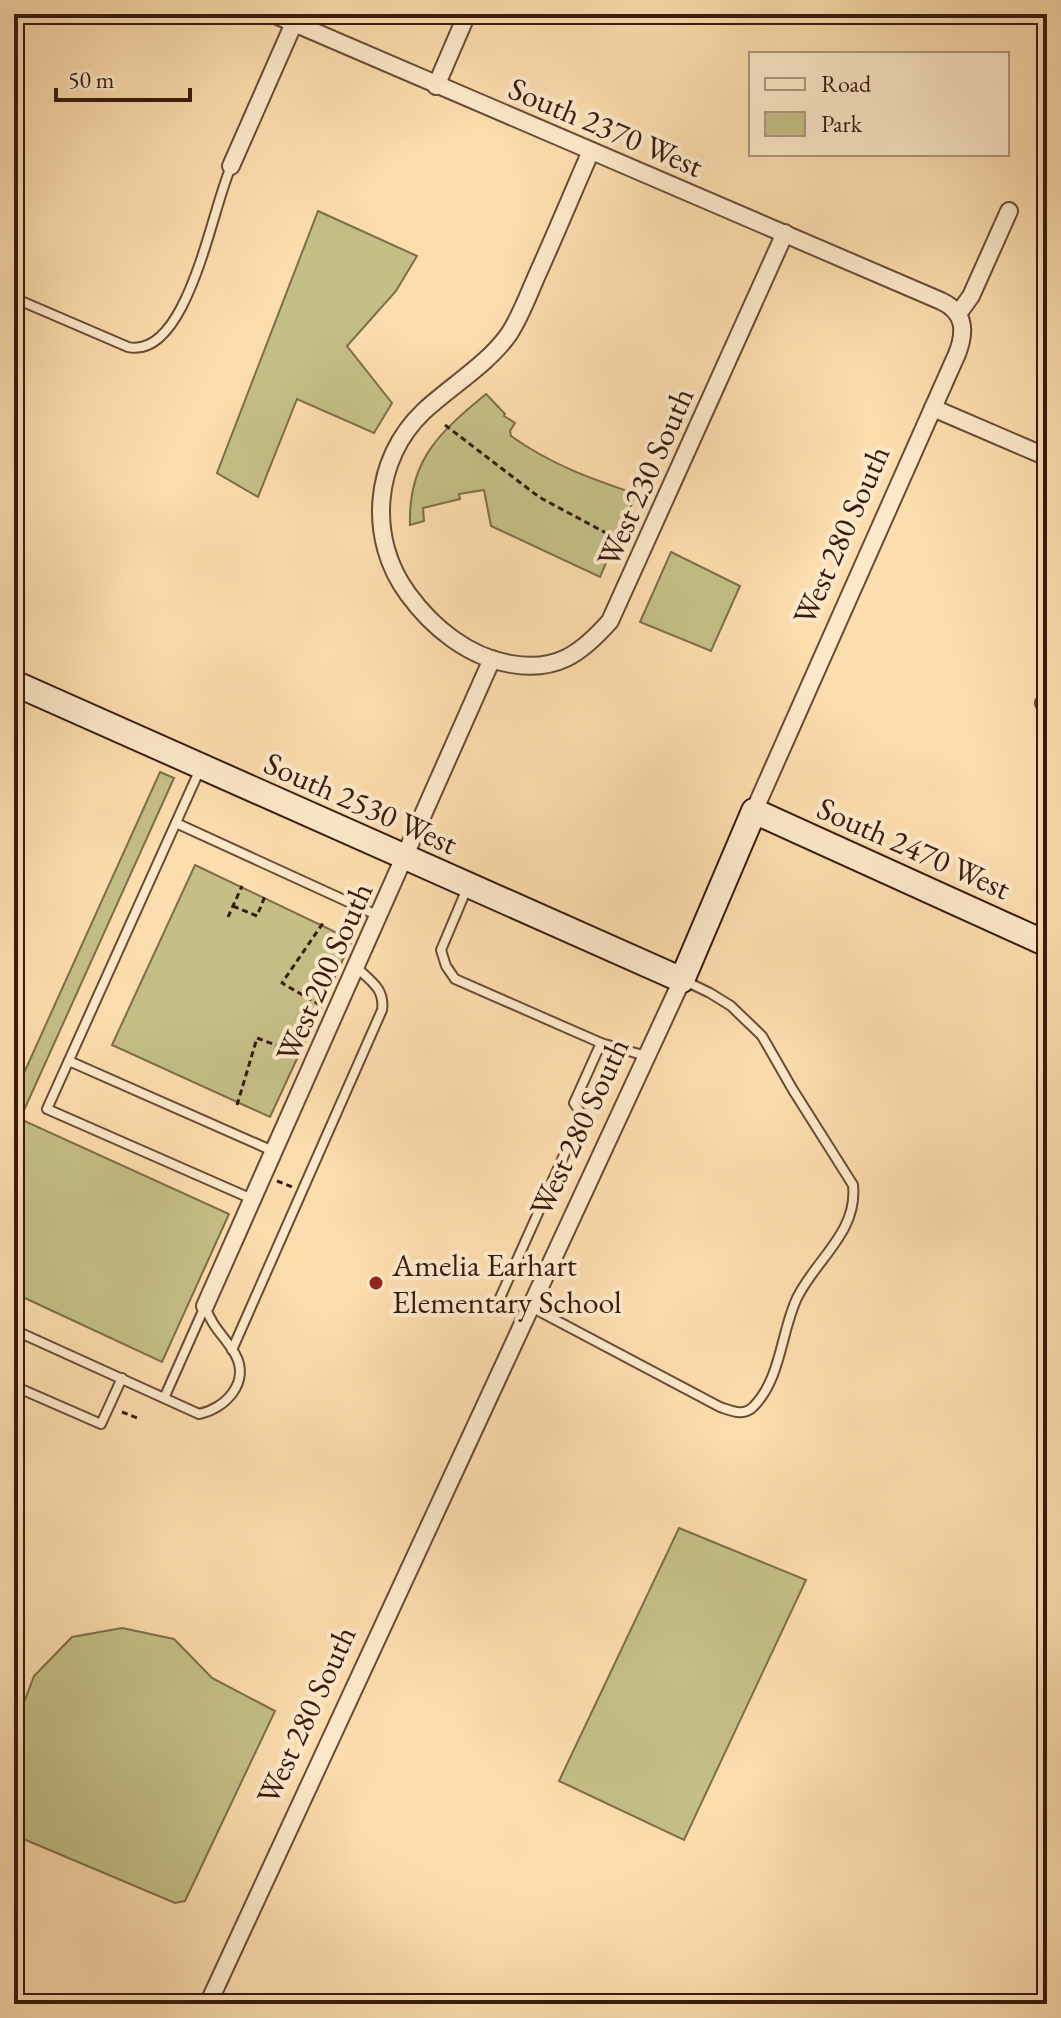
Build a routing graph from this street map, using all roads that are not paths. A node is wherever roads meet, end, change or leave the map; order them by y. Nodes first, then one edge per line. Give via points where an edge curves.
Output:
1 (273, 14) edge
2 (467, 14) edge
3 (294, 23) junction
4 (436, 86) junction
5 (591, 151) junction
6 (231, 166) joint
7 (1009, 211) dead end
8 (785, 233) junction
9 (14, 298) edge
10 (958, 314) junction
11 (933, 408) junction
12 (1047, 457) edge
13 (492, 659) junction
14 (14, 683) edge
15 (202, 767) junction
16 (754, 811) junction
17 (176, 823) junction
18 (405, 858) junction
19 (469, 885) junction
20 (379, 916) junction
21 (1047, 944) edge
22 (356, 967) junction
23 (682, 980) junction
24 (601, 1043) junction
25 (647, 1056) junction
26 (69, 1061) junction
27 (274, 1151) junction
28 (252, 1199) junction
29 (205, 1306) junction
30 (531, 1307) junction
31 (495, 1309) dead end
32 (14, 1330) edge
33 (232, 1350) junction
34 (122, 1378) junction
35 (14, 1386) edge
36 (165, 1396) junction
37 (208, 2004) edge

1 - 3 street, South 2370 West
2 - 4 street
3 - 4 street, South 2370 West
3 - 6 street
4 - 5 street, South 2370 West
5 - 8 street, South 2370 West
5 - 13 street, West 230 South via 509,333 408,428 388,467 381,496 385,551 405,591 449,636
6 - 9 lane via 186,298 160,340 139,349 128,347
7 - 10 street
8 - 10 street, South 2370 West via 947,304
8 - 13 street, West 230 South via 610,621 582,649 554,664 534,667
10 - 11 street, West 280 South via 962,342
11 - 12 street
11 - 16 street, West 280 South
13 - 18 street, West 200 South
14 - 15 street, South 2530 West
15 - 17 lane
15 - 18 street, South 2530 West
16 - 21 street, South 2470 West
16 - 23 street, West 280 South
17 - 20 lane
17 - 26 lane
18 - 19 street, South 2530 West
18 - 20 street, West 200 South
19 - 23 street, South 2530 West
19 - 24 lane via 441,950 455,979
20 - 22 street, West 200 South
22 - 27 street, West 200 South
22 - 33 lane via 380,989 382,1010
23 - 25 street, West 280 South
23 - 30 lane via 731,1006 762,1036 853,1185 851,1219 797,1297 770,1382 747,1412 720,1407
24 - 25 lane
24 - 31 lane via 574,1103 582,1115
25 - 30 street, West 280 South
26 - 27 lane
26 - 28 lane via 47,1109
27 - 28 street, West 200 South
28 - 29 street, West 200 South
29 - 33 lane via 210,1323
29 - 36 lane
30 - 37 street, West 280 South
32 - 34 lane
33 - 36 lane via 238,1383 224,1404 199,1414
34 - 35 lane via 101,1424
34 - 36 lane

